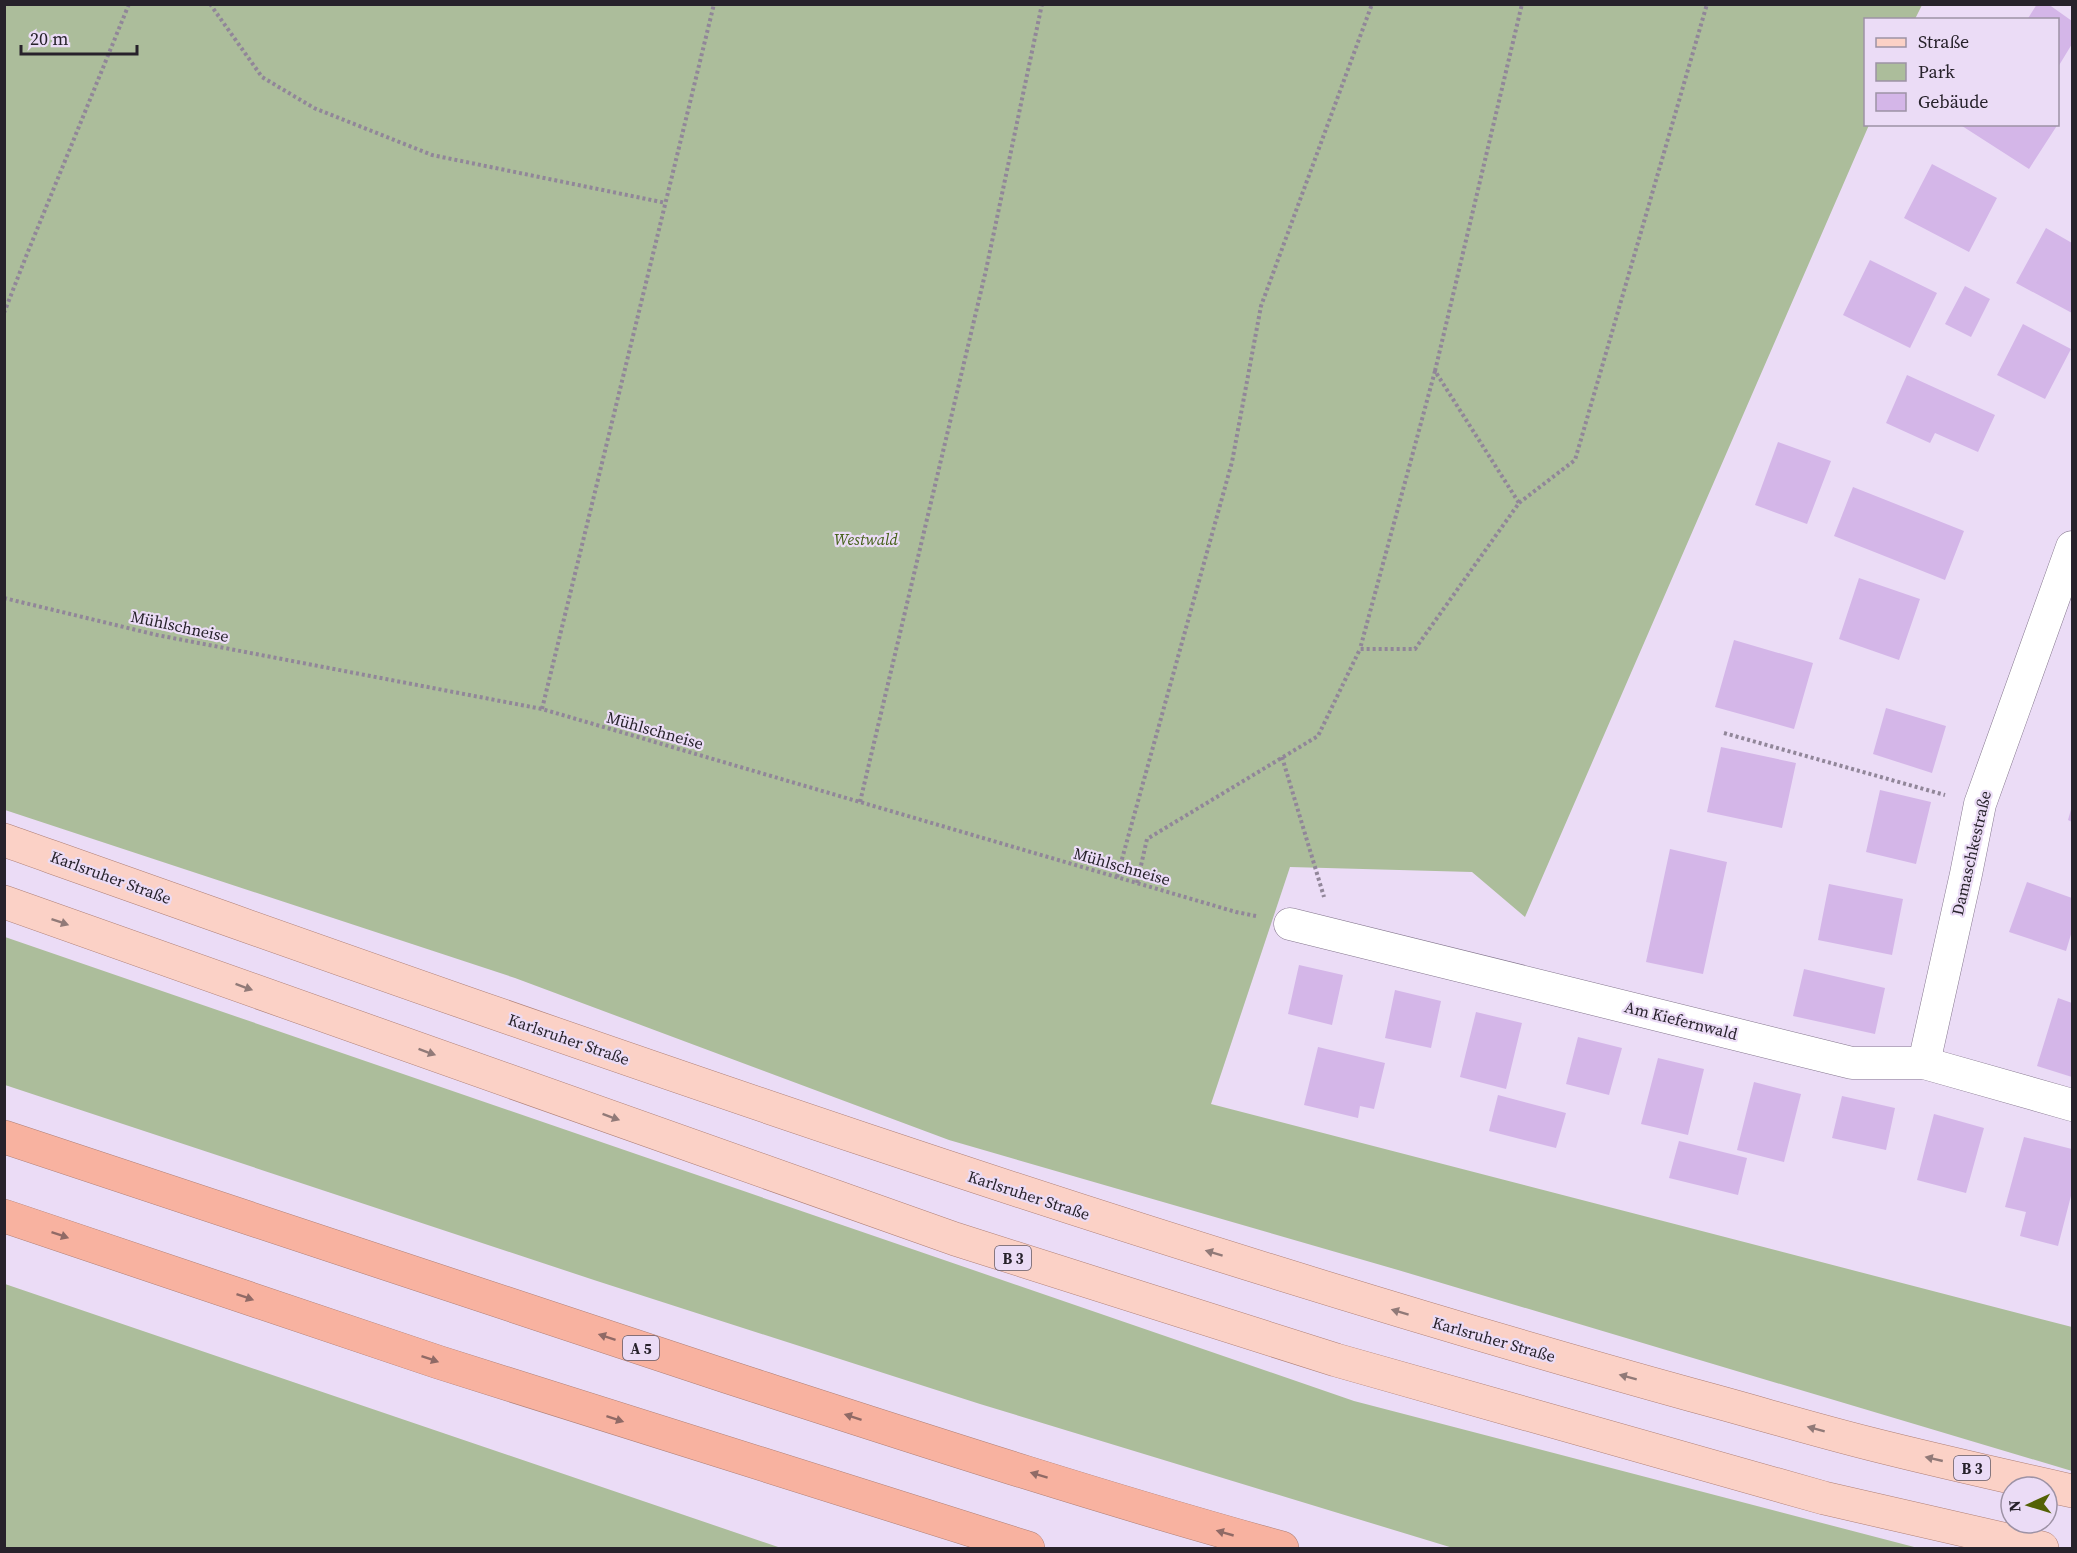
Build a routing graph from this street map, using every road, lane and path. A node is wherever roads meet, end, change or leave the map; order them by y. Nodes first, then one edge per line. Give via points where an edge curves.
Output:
1 (129, 4) edge
2 (210, 4) edge
3 (714, 4) edge
4 (1042, 4) edge
5 (1372, 4) edge
6 (1522, 4) edge
7 (1707, 4) edge
8 (666, 203) junction
9 (4, 313) edge
10 (1436, 371) junction
11 (1519, 503) junction
12 (2073, 547) edge
13 (4, 598) edge
14 (1360, 649) junction
15 (542, 709) junction
16 (1724, 733) dead end
17 (1282, 757) junction
18 (860, 802) junction
19 (1980, 804) junction
20 (4, 840) edge
21 (1118, 877) junction
22 (1137, 883) junction
23 (4, 902) edge
24 (1290, 924) joint
25 (1336, 934) junction
26 (1924, 1063) junction
27 (2073, 1105) edge
28 (4, 1137) edge
29 (4, 1216) edge
30 (2073, 1491) edge
31 (1028, 1548) edge
32 (1282, 1548) edge
33 (2042, 1548) edge

1 - 9 path
2 - 8 path via 262,77 314,108 432,154
3 - 8 path
4 - 18 path via 986,270
5 - 21 path via 1261,306 1232,462
6 - 10 path
7 - 11 path via 1575,460
8 - 15 path
10 - 11 path
10 - 14 path
11 - 14 path via 1415,649
12 - 19 street, Damaschkestraße
13 - 15 path, Mühlschneise via 157,635
14 - 17 path via 1318,736
15 - 18 path, Mühlschneise
16 - 19 path
17 - 22 path via 1147,839
17 - 25 path
18 - 21 path, Mühlschneise
19 - 26 street, Damaschkestraße
30 -> 20 main road, Karlsruher Straße / B 3 via 1872,1445 1392,1309 1002,1186 617,1056
21 - 22 path, Mühlschneise
22 - 24 path, Mühlschneise
23 -> 33 main road, B 3 via 977,1246 1348,1363 1824,1498
24 - 25 street, Am Kiefernwald
25 - 26 street, Am Kiefernwald via 1852,1063
26 - 27 street, Am Kiefernwald
32 -> 28 highway, A 5 via 871,1423
29 -> 31 highway via 438,1362

